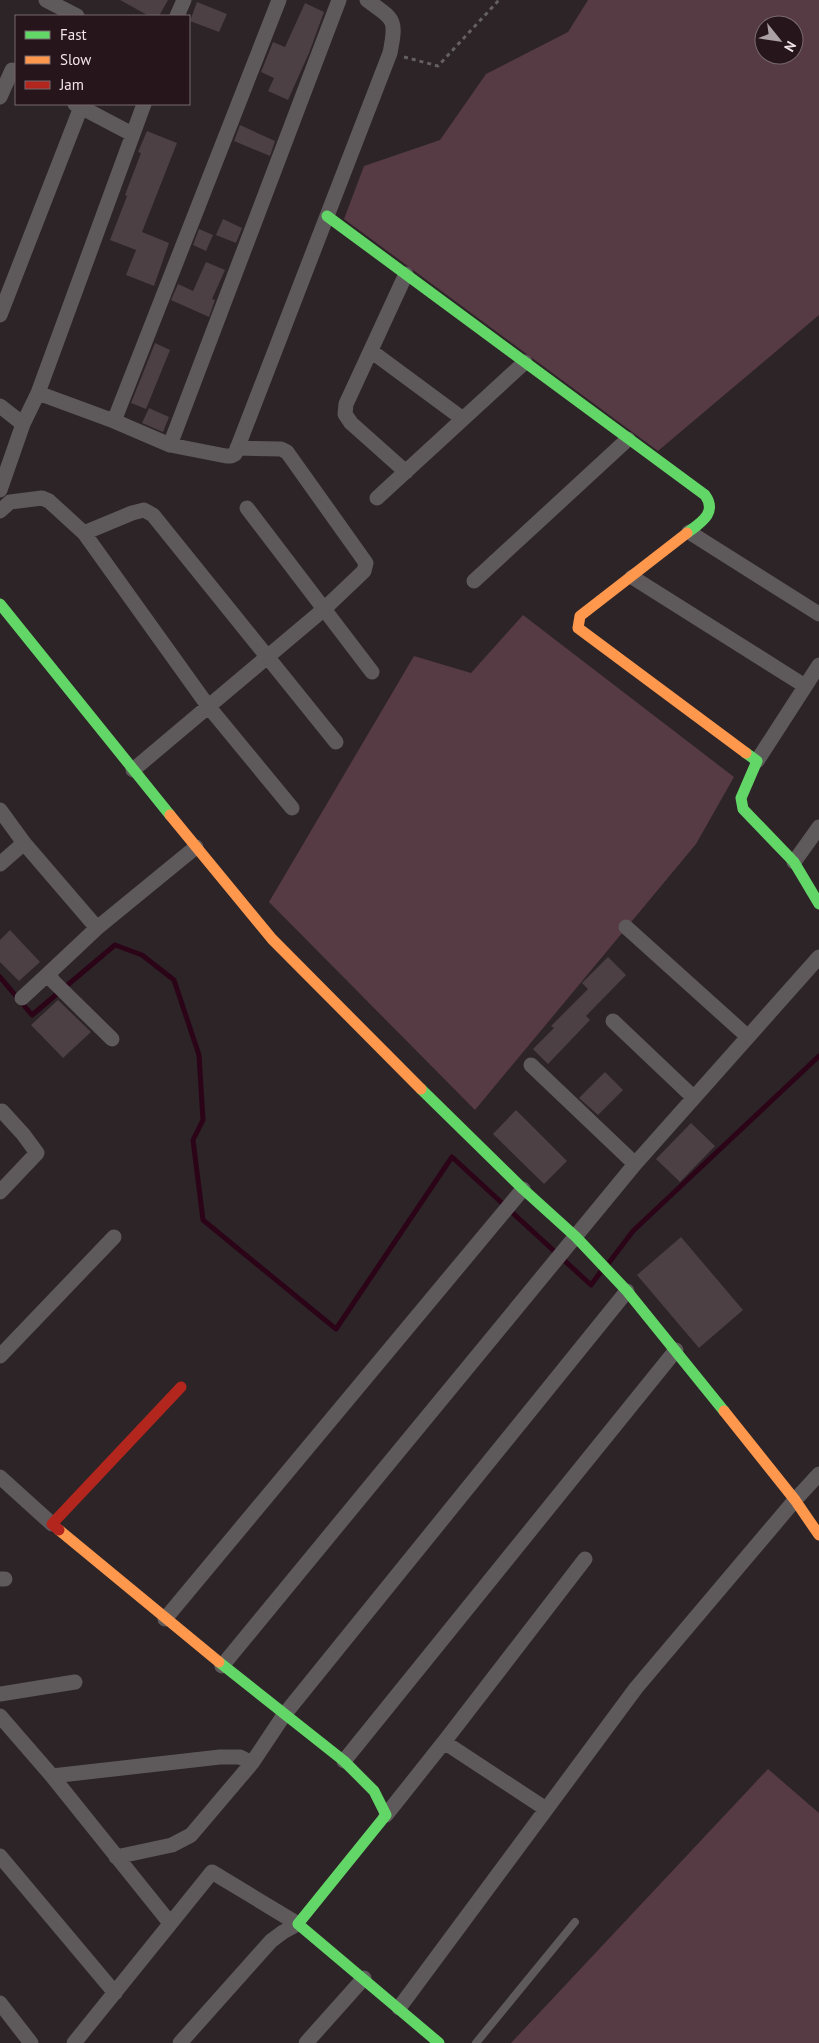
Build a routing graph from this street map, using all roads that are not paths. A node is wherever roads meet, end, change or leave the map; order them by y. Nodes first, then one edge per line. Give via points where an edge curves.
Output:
1 (46, 0) edge
2 (184, 0) edge
3 (279, 0) edge
4 (340, 0) edge
5 (367, 0) edge
6 (75, 15) edge
7 (177, 15) edge
8 (9, 69) edge
9 (0, 97) edge
10 (144, 105) edge
11 (78, 106) edge
12 (132, 134) junction
13 (327, 216) junction
14 (406, 274) junction
15 (0, 315) edge
16 (371, 350) junction
17 (525, 362) junction
18 (38, 393) junction
19 (0, 406) edge
20 (463, 419) junction
21 (114, 421) junction
22 (23, 424) junction
23 (628, 439) junction
24 (170, 445) junction
25 (237, 448) junction
26 (406, 472) junction
27 (0, 490) edge
28 (377, 498) dead end
29 (247, 508) dead end
30 (0, 511) edge
31 (689, 532) junction
32 (84, 533) junction
33 (632, 576) junction
34 (474, 581) dead end
35 (0, 604) edge
36 (323, 610) junction
37 (819, 614) edge
38 (266, 656) junction
39 (819, 665) edge
40 (372, 672) dead end
41 (805, 686) junction
42 (208, 706) junction
43 (336, 742) dead end
44 (757, 760) junction
45 (134, 770) junction
46 (292, 808) dead end
47 (0, 810) edge
48 (819, 828) edge
49 (24, 843) junction
50 (196, 847) junction
51 (794, 862) junction
52 (0, 864) edge
53 (819, 904) edge
54 (626, 927) dead end
55 (97, 928) junction
56 (819, 957) edge
57 (51, 978) junction
58 (22, 998) dead end
59 (613, 1021) dead end
60 (747, 1036) junction
61 (112, 1039) dead end
62 (531, 1065) dead end
63 (693, 1098) junction
64 (2, 1111) dead end
65 (635, 1164) junction
66 (523, 1189) junction
67 (0, 1192) edge
68 (114, 1237) dead end
69 (576, 1237) junction
70 (622, 1286) junction
71 (676, 1350) junction
72 (0, 1356) edge
73 (181, 1387) dead end
74 (819, 1474) edge
75 (0, 1477) edge
76 (795, 1500) junction
77 (52, 1524) junction
78 (819, 1535) edge
79 (585, 1558) dead end
80 (165, 1619) junction
81 (222, 1666) junction
82 (75, 1682) dead end
83 (0, 1694) edge
84 (284, 1715) junction
85 (0, 1716) edge
86 (444, 1742) junction
87 (344, 1761) junction
88 (252, 1763) junction
89 (52, 1776) junction
90 (546, 1809) junction
91 (386, 1815) junction
92 (0, 1856) edge
93 (116, 1857) junction
94 (575, 1922) dead end
95 (170, 1924) junction
96 (298, 1924) junction
97 (364, 1978) junction
98 (115, 1993) junction
99 (0, 2003) edge
100 (399, 2008) junction
101 (32, 2043) edge
102 (74, 2043) edge
103 (180, 2043) edge
104 (306, 2043) edge
105 (439, 2043) edge
106 (476, 2043) edge

1 - 6 street
2 - 7 street
3 - 21 street
4 - 24 street
5 - 13 street via 390,17 394,33 390,53
8 - 9 street
10 - 12 street
11 - 12 street
11 - 15 street
12 - 18 street
13 - 14 street
13 - 25 street
14 - 16 street
14 - 17 street
16 - 20 street
16 - 26 street via 346,404 345,414
17 - 20 street
17 - 23 street
18 - 21 street
18 - 22 street
19 - 22 street
20 - 26 street
21 - 24 street
22 - 27 street
23 - 31 street via 710,501 707,518
23 - 34 street
24 - 25 street via 226,456 235,454
25 - 36 street via 281,449 287,452 366,563 364,571
26 - 28 street
29 - 36 street
30 - 32 street via 10,502 42,498
31 - 33 street
31 - 37 street
32 - 38 street via 132,513 144,510 153,515
32 - 42 street
33 - 41 street
33 - 44 street via 580,616 578,628
35 - 45 street
36 - 38 street
36 - 40 street
38 - 42 street
38 - 43 street
39 - 41 street
41 - 44 street
42 - 45 street
42 - 46 street
44 - 51 street via 741,798 743,809
45 - 50 street
47 - 49 street
48 - 51 street
49 - 52 street
49 - 55 street
50 - 55 street
50 - 66 street via 272,939
51 - 53 street
54 - 60 street
55 - 57 street
56 - 60 street
57 - 58 street
57 - 61 street
59 - 63 street
60 - 63 street
62 - 65 street
63 - 65 street
64 - 67 street via 36,1153
65 - 69 street
66 - 69 street
66 - 80 street
68 - 72 street
69 - 70 street
69 - 81 street
70 - 71 street
70 - 84 street
71 - 76 street
71 - 87 street
73 - 77 street
74 - 76 street
75 - 77 street
76 - 78 street
76 - 90 street via 636,1688
77 - 80 street
79 - 86 street
80 - 81 street
81 - 84 street
82 - 83 street
84 - 87 street
84 - 88 street
85 - 89 street
86 - 90 street
86 - 91 street
87 - 91 street via 374,1791
88 - 89 street via 240,1757 220,1757
88 - 93 street via 191,1836 172,1844
89 - 93 street
90 - 100 street
91 - 96 street
92 - 98 street
93 - 95 street
94 - 106 lane
95 - 96 street via 212,1872
95 - 98 street
96 - 97 street
96 - 103 street via 271,1941
97 - 100 street
97 - 104 street
98 - 102 street
99 - 101 street
100 - 105 street

